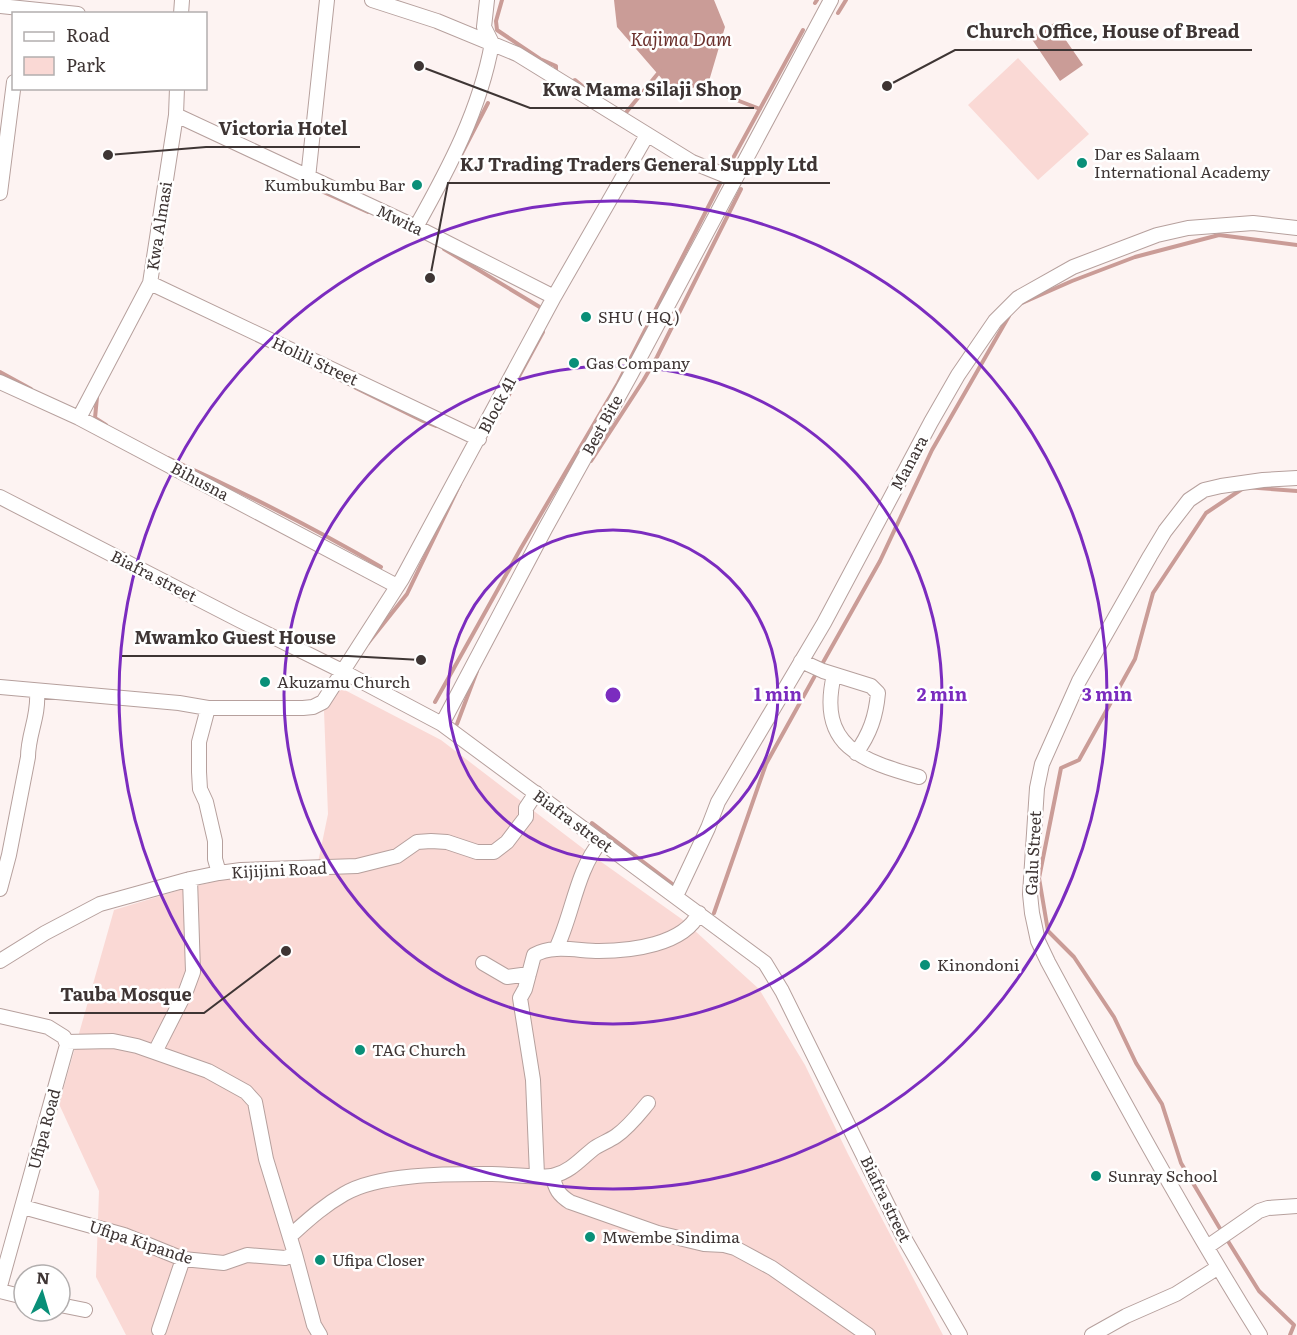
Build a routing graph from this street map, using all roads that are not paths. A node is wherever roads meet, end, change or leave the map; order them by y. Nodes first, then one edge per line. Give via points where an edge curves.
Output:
1 (327, 0) edge
2 (372, 0) edge
3 (487, 0) edge
4 (831, 0) edge
5 (0, 6) edge
6 (22, 11) edge
7 (41, 12) edge
8 (492, 43) junction
9 (13, 90) edge
10 (177, 90) edge
11 (176, 116) junction
12 (647, 135) junction
13 (308, 178) junction
14 (734, 179) junction
15 (0, 193) edge
16 (416, 227) junction
17 (1297, 228) edge
18 (150, 283) junction
19 (554, 297) junction
20 (0, 382) edge
21 (79, 418) junction
22 (479, 439) junction
23 (1297, 478) edge
24 (0, 497) edge
25 (397, 586) junction
26 (801, 661) junction
27 (342, 671) junction
28 (824, 671) junction
29 (0, 687) edge
30 (37, 692) junction
31 (208, 708) junction
32 (442, 724) junction
33 (856, 753) junction
34 (919, 777) dead end
35 (536, 793) junction
36 (601, 841) junction
37 (219, 873) junction
38 (190, 879) junction
39 (0, 890) edge
40 (676, 896) junction
41 (699, 913) junction
42 (556, 949) junction
43 (0, 961) edge
44 (483, 963) dead end
45 (529, 974) junction
46 (0, 1016) edge
47 (66, 1042) junction
48 (155, 1052) junction
49 (648, 1103) dead end
50 (537, 1175) junction
51 (553, 1176) junction
52 (1297, 1206) edge
53 (23, 1207) junction
54 (290, 1236) junction
55 (1207, 1247) junction
56 (295, 1254) junction
57 (183, 1259) junction
58 (1217, 1268) junction
59 (0, 1289) edge
60 (72, 1307) edge
61 (85, 1310) dead end
62 (159, 1330) dead end
63 (320, 1335) edge
64 (868, 1335) edge
65 (960, 1335) edge
66 (1092, 1335) edge
67 (1260, 1335) edge

1 - 13 street
2 - 8 street
3 - 8 street via 484,27
4 - 14 street, Best Bite
5 - 6 street
6 - 7 street
8 - 12 street via 517,54
8 - 16 street via 465,135
9 - 15 street
10 - 11 street, Kwa Almasi
11 - 13 street, Mwita
11 - 18 street, Kwa Almasi
12 - 14 street via 692,162
12 - 19 street, Block 41
13 - 16 street, Mwita
14 - 32 street, Best Bite
16 - 19 street, Mwita
17 - 26 street, Manara via 1253,224 1188,228 1157,235 1073,267 1018,298 995,321 958,375
18 - 21 street, Kwa Almasi
18 - 22 street, Holili Street
19 - 22 street, Block 41
20 - 21 street, Bihusna
21 - 25 street, Bihusna
22 - 25 street, Block 41
23 - 55 street, Galu Street via 1221,486 1204,490 1189,500 1165,531 1079,681 1042,764 1037,788 1030,875 1038,940 1142,1136
24 - 27 street, Biafra street
25 - 27 street, Block 41
26 - 28 street
26 - 40 street, Manara via 718,802
27 - 31 street, Block 41 via 323,702 313,707
27 - 32 street, Biafra street
28 - 33 street via 836,734
28 - 33 street via 864,683 878,693 868,738
29 - 30 street, Block 41
30 - 31 street, Block 41
30 - 39 street via 36,716
31 - 37 street via 199,742 199,783
32 - 35 street, Biafra street
33 - 34 street
35 - 36 street, Biafra street
35 - 37 street, Kijijini Road via 526,808 526,817 507,843 494,852 477,852 447,842 417,842 390,858 357,866
36 - 40 street, Biafra street
36 - 42 street via 587,861
37 - 38 street, Kijijini Road
38 - 43 street, Kijijini Road via 100,904
38 - 48 street via 193,972
40 - 41 street, Biafra street
41 - 42 street via 693,925 675,937 639,949
41 - 65 street, Biafra street via 765,963 903,1236
42 - 45 street via 534,955
44 - 45 street via 507,977
45 - 50 street via 520,998 533,1080
46 - 47 street via 48,1028
47 - 48 street via 113,1041
47 - 53 street, Ufipa Road
48 - 54 street via 229,1081 255,1102 266,1159
49 - 51 street via 616,1136
50 - 51 street
50 - 54 street via 384,1180 345,1193
51 - 64 street via 560,1196 570,1202 658,1233 724,1245 752,1256
52 - 55 street via 1259,1210
53 - 57 street, Ufipa Kipande via 124,1235
53 - 59 street, Ufipa Road
54 - 56 street
55 - 58 street, Galu Street
56 - 57 street, Ufipa Kipande via 285,1258 247,1255 224,1263
56 - 63 street
57 - 62 street
58 - 66 street via 1176,1294
58 - 67 street, Galu Street
60 - 61 street

